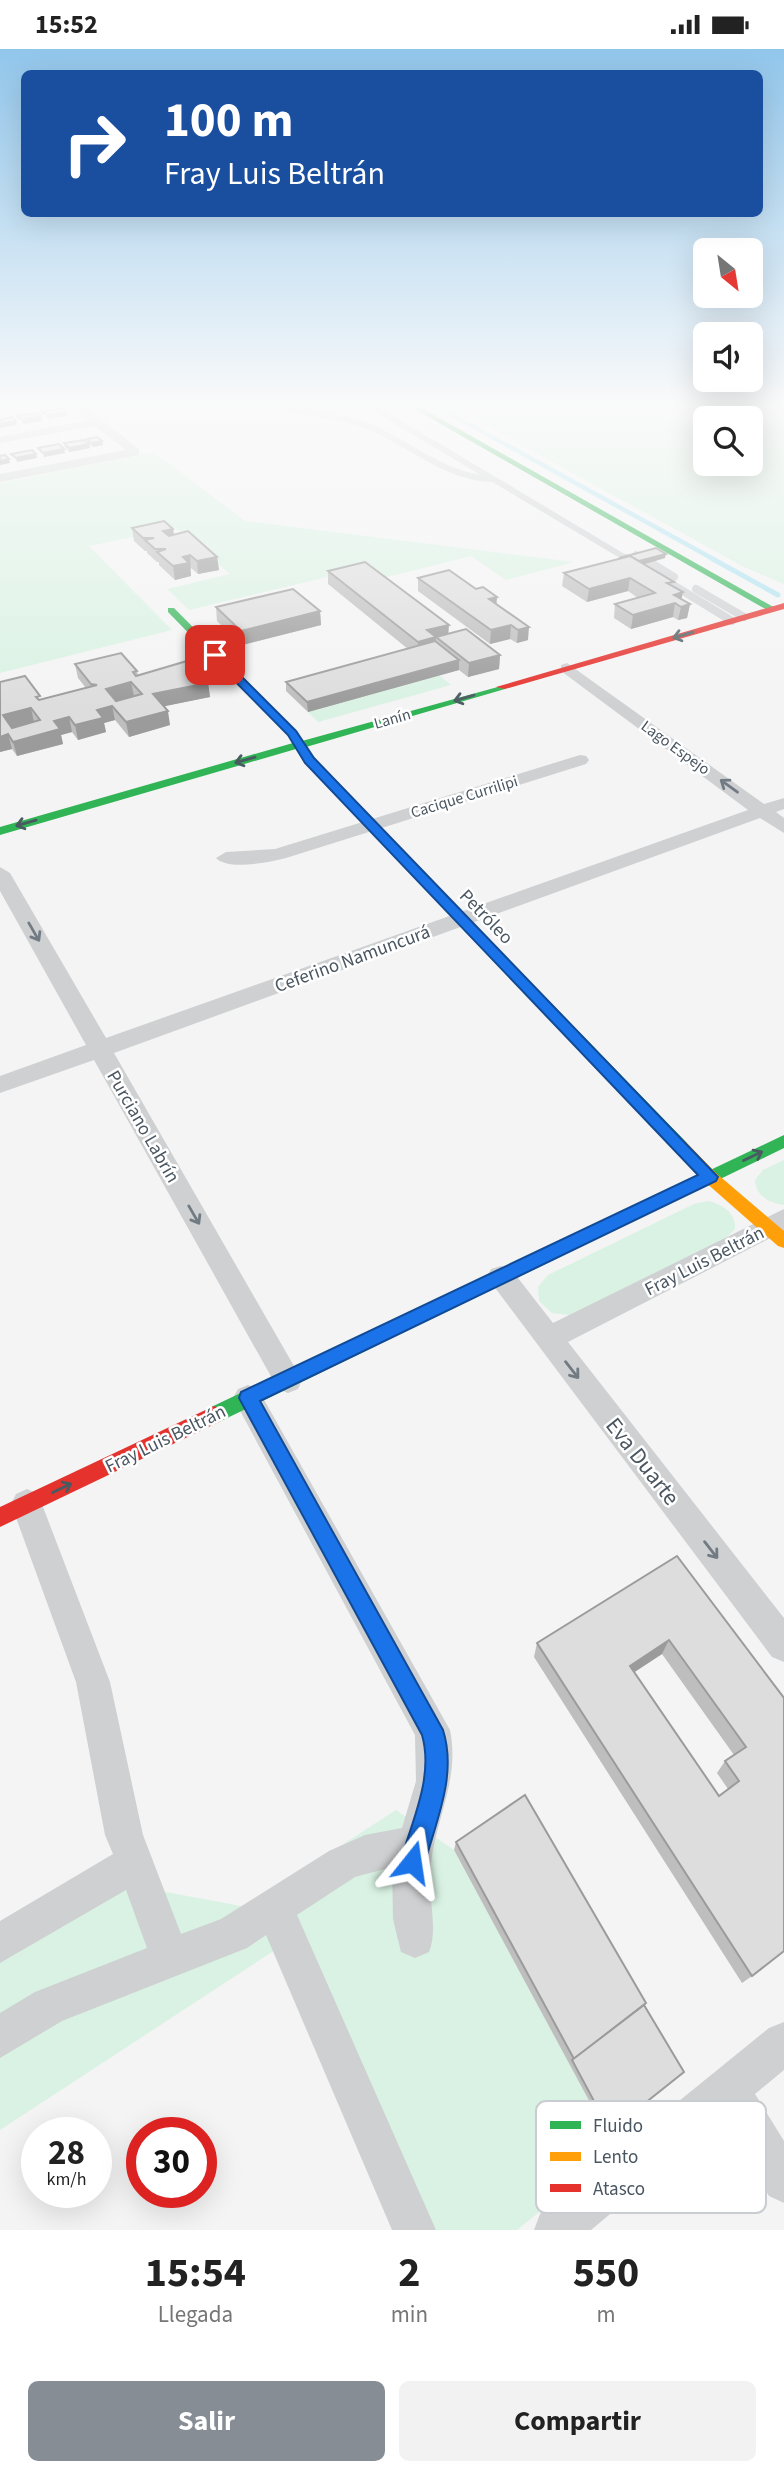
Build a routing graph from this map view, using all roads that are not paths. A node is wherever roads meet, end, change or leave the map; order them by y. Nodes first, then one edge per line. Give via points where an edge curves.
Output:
1 (537, 504) edge
2 (548, 504) edge
3 (589, 504) edge
4 (778, 608) edge
5 (171, 610) dead end
6 (738, 619) junction
7 (567, 668) junction
8 (299, 745) junction
9 (580, 760) dead end
10 (784, 803) edge
11 (762, 810) junction
12 (371, 825) junction
13 (784, 827) edge
14 (0, 831) edge
15 (226, 858) dead end
16 (0, 873) edge
17 (461, 919) junction
18 (100, 1049) junction
19 (0, 1085) edge
20 (784, 1142) edge
21 (710, 1177) junction
22 (779, 1229) edge
23 (501, 1277) junction
24 (548, 1339) junction
25 (288, 1380) junction
26 (248, 1398) junction
27 (14, 1511) edge
28 (784, 1645) edge
29 (416, 1844) junction
30 (134, 1863) junction
31 (274, 1907) junction
32 (415, 1938) dead end
33 (0, 1943) edge
34 (171, 1959) junction
35 (0, 2037) edge
36 (784, 2043) edge
37 (728, 2089) junction
38 (713, 2101) edge
39 (735, 2101) edge
40 (766, 2151) edge
41 (784, 2181) edge
42 (577, 2213) edge
43 (414, 2230) edge
44 (556, 2230) edge

1 - 6 lane
2 - 6 lane
3 - 4 main road
4 - 6 main road, Lanín
5 - 8 main road, Petróleo
6 -> 7 main road, Lanín
7 -> 8 main road, Lanín
11 -> 7 street, Lago Espejo
8 - 12 main road, Petróleo
8 -> 14 main road, Lanín
9 - 12 street, Cacique Currilipi
10 - 11 street, Ceferino Namuncurá
11 - 13 street, Lago Espejo
11 - 17 street, Ceferino Namuncurá
12 - 15 street, Cacique Currilipi via 270,856
12 - 17 main road, Petróleo
16 -> 18 street, Purciano Labrín
17 - 18 street, Ceferino Namuncurá
17 - 21 main road, Petróleo
18 - 19 street, Ceferino Namuncurá
18 -> 25 street, Purciano Labrín
21 -> 20 main road, Fray Luis Beltrán
21 - 22 main road, Petróleo
21 - 23 main road, Fray Luis Beltrán
22 - 24 street, Fray Luis Beltrán
23 - 24 street, Eva Duarte
23 - 25 main road, Fray Luis Beltrán
24 -> 28 street, Eva Duarte
25 - 26 main road, Fray Luis Beltrán
27 -> 26 main road, Fray Luis Beltrán
26 - 29 street via 432,1730 438,1765
27 - 30 street via 93,1682 116,1807
29 - 31 street via 365,1854 342,1864
29 - 32 street via 410,1884
30 - 33 street
30 - 34 street
31 - 34 street via 233,1934
31 - 43 street
34 - 35 street via 49,2006
36 - 37 street
37 - 38 street
37 - 39 street
40 - 41 street
42 - 44 street

